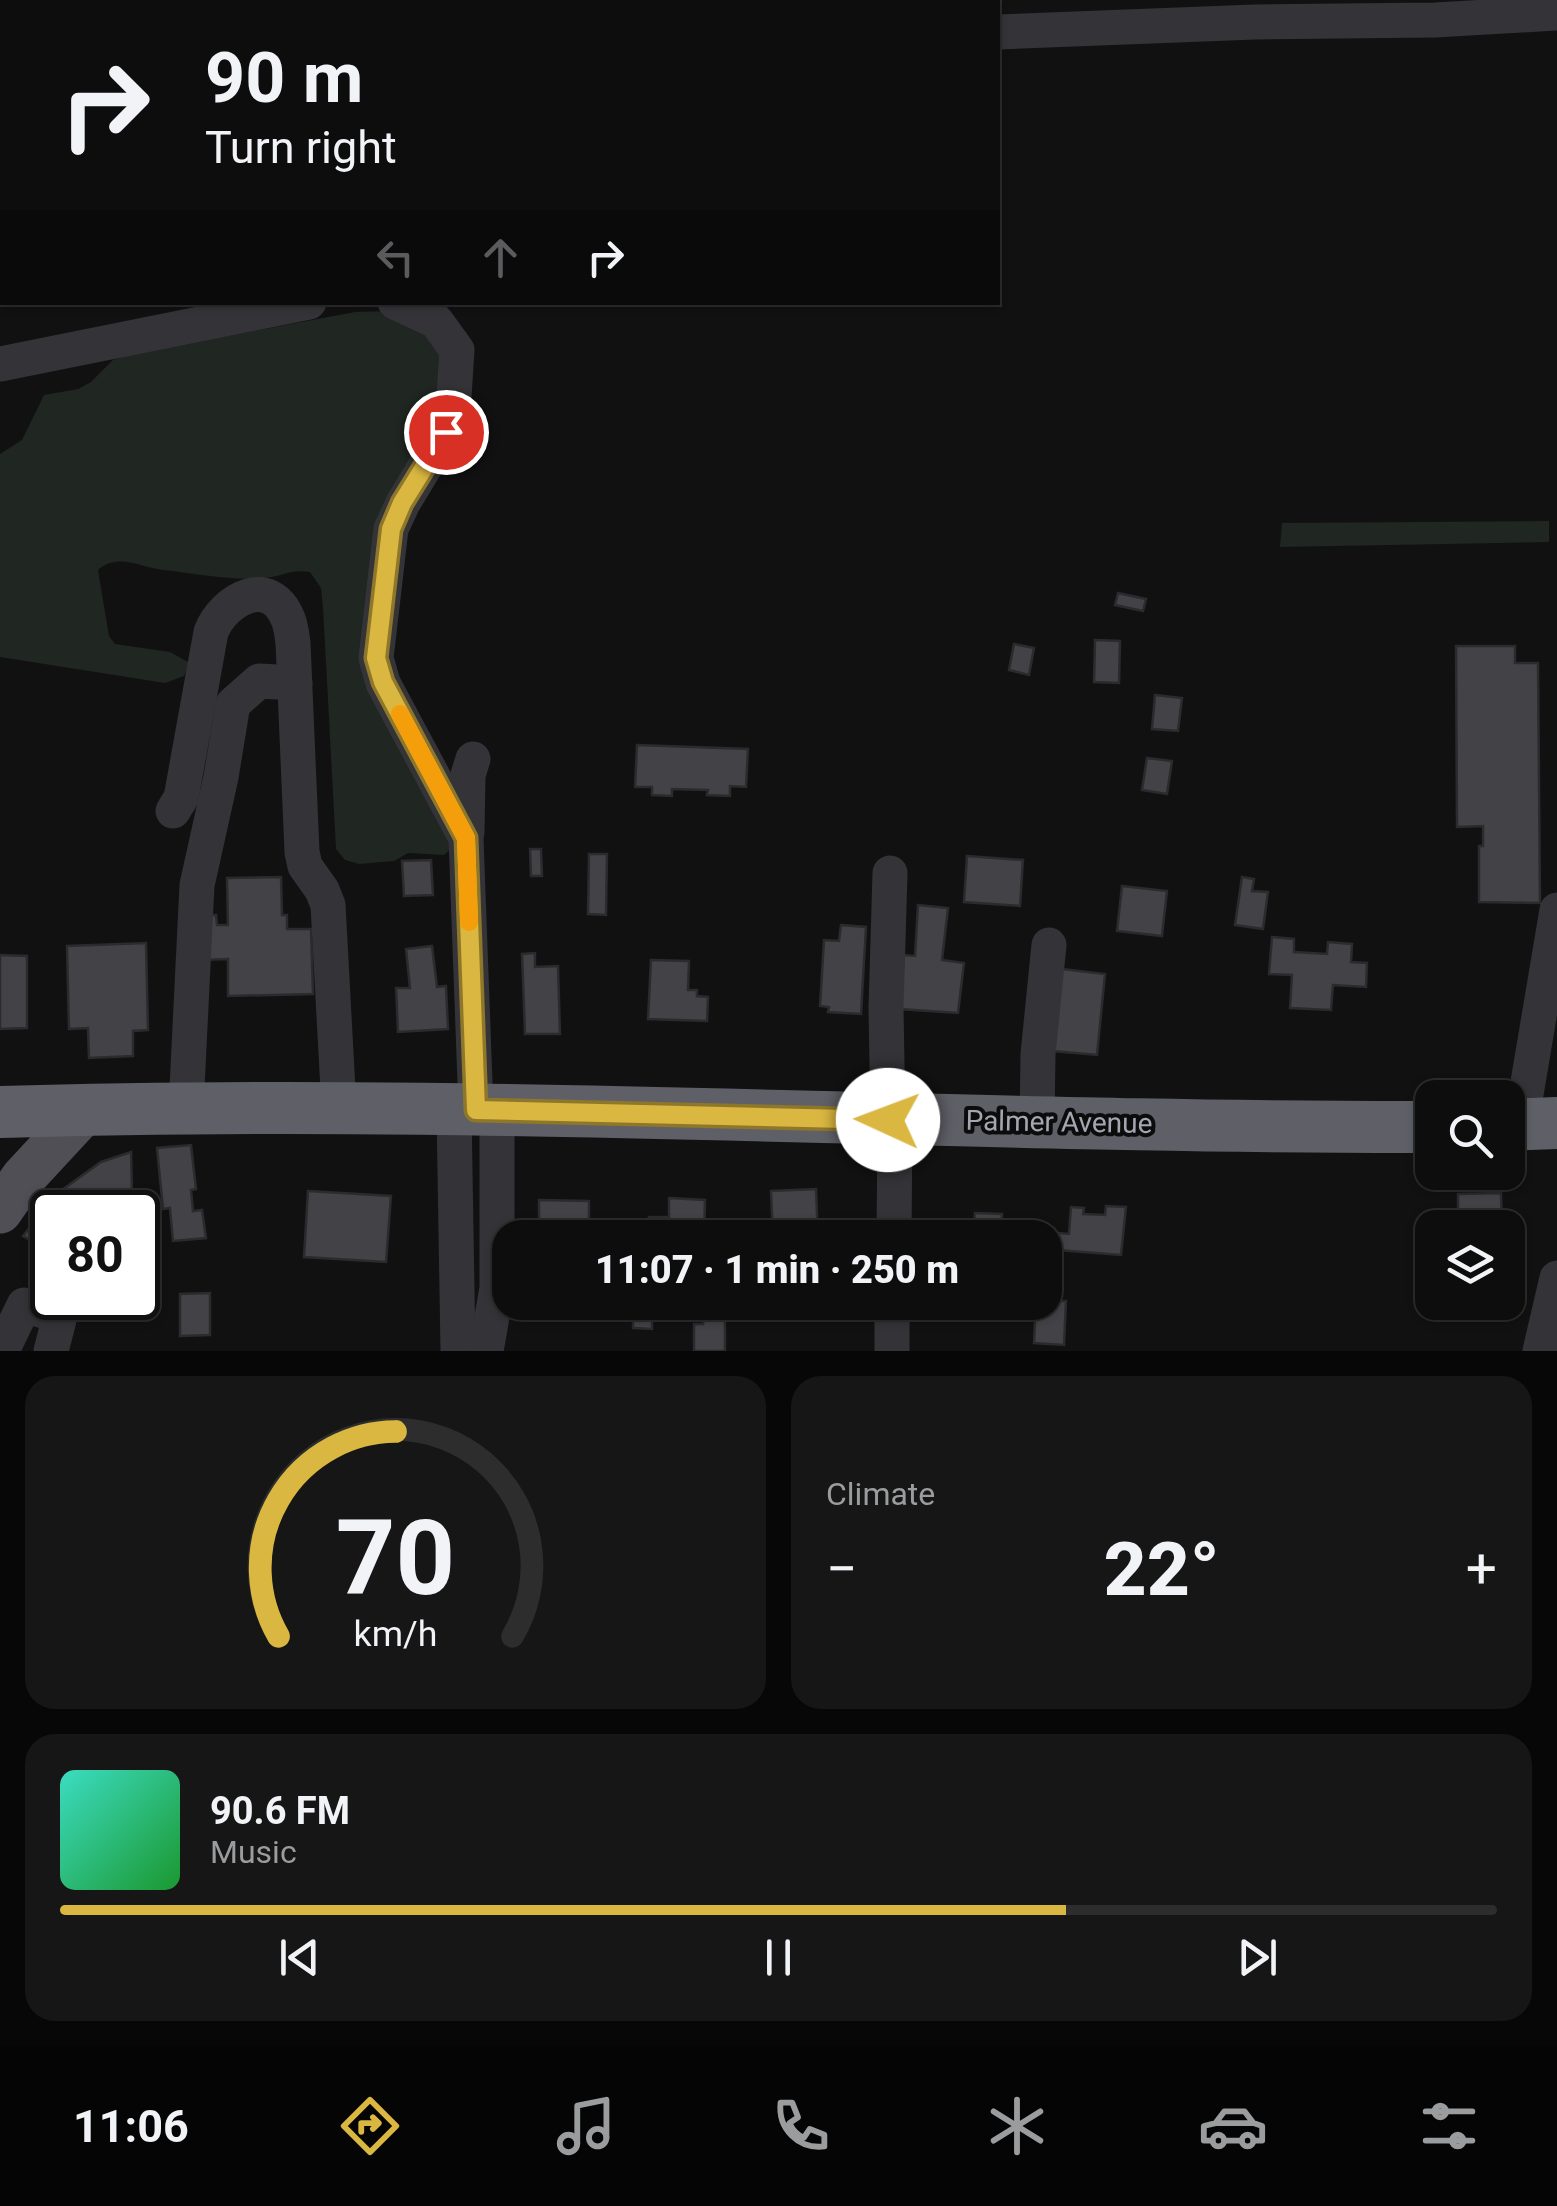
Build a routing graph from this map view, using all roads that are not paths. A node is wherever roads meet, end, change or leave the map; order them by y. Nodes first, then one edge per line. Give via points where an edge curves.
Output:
1 (1557, 13) edge
2 (1000, 32) edge
3 (294, 305) edge
4 (402, 305) edge
5 (0, 364) edge
6 (294, 683) junction
7 (473, 759) dead end
8 (173, 810) dead end
9 (466, 838) junction
10 (890, 873) dead end
11 (1557, 910) edge
12 (1050, 945) dead end
13 (339, 1108) junction
14 (166, 1109) junction
15 (86, 1110) junction
16 (476, 1110) junction
17 (0, 1113) edge
18 (892, 1120) junction
19 (1038, 1121) junction
20 (1529, 1124) edge
21 (1415, 1127) edge
22 (0, 1211) edge
23 (894, 1220) edge
24 (1557, 1278) edge
25 (892, 1320) edge
26 (2, 1351) edge
27 (51, 1351) edge
28 (458, 1351) edge
29 (486, 1351) edge
30 (892, 1351) edge
31 (1540, 1351) edge

1 - 2 street
3 - 5 street
4 - 9 street via 436,321 456,350 453,412 391,529 376,658
6 - 8 street via 288,618 275,600 256,594 234,600 211,632 181,798
6 - 13 street via 302,852 330,924
6 - 14 street via 259,681 233,704 197,886
7 - 9 street
9 - 16 street
10 - 18 street via 886,1008
11 - 20 street
12 - 19 street
13 - 14 highway, Palmer Avenue
13 - 16 highway, Palmer Avenue
14 - 15 highway, Palmer Avenue
15 - 17 highway, Palmer Avenue
15 - 22 main road
16 - 18 highway, Palmer Avenue
16 - 28 street
16 - 29 street via 496,1288
18 - 19 highway, Palmer Avenue
18 - 23 street
19 - 21 highway, Palmer Avenue
24 - 31 street
25 - 30 street
26 - 27 street via 24,1305 60,1316

